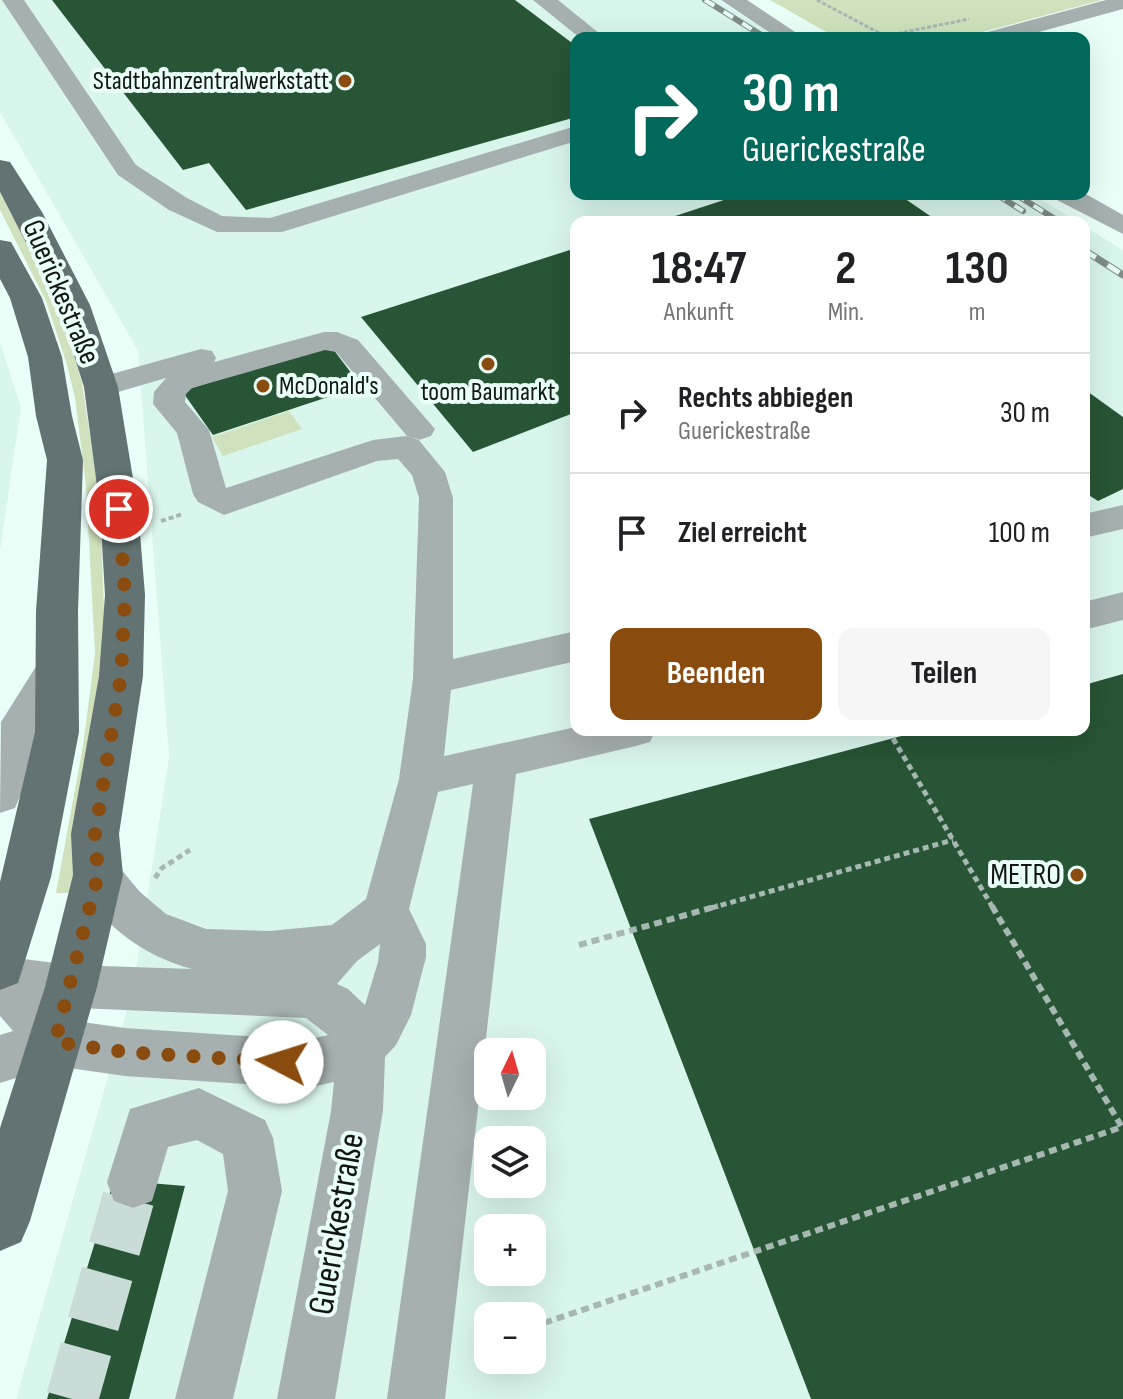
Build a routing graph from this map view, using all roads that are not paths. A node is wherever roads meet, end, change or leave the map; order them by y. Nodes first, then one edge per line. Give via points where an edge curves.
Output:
1 (13, 0) edge
2 (544, 0) edge
3 (732, 0) edge
4 (1123, 2) edge
5 (586, 32) edge
6 (783, 32) edge
7 (1014, 32) edge
8 (570, 135) edge
9 (0, 168) edge
10 (1077, 200) edge
11 (1123, 226) edge
12 (0, 249) edge
13 (101, 387) junction
14 (412, 438) junction
15 (1123, 517) edge
16 (1090, 525) edge
17 (1123, 606) edge
18 (1090, 614) edge
19 (570, 647) edge
20 (56, 668) junction
21 (433, 679) junction
22 (609, 736) edge
23 (497, 761) junction
24 (420, 779) junction
25 (0, 795) edge
26 (98, 875) junction
27 (386, 911) junction
28 (341, 946) junction
29 (0, 966) edge
30 (0, 979) edge
31 (71, 987) junction
32 (266, 992) junction
33 (55, 1042) junction
34 (361, 1047) junction
35 (0, 1059) edge
36 (133, 1182) tunnel mouth
37 (0, 1221) edge
38 (204, 1399) edge
39 (306, 1399) edge
40 (416, 1399) edge

1 - 8 street via 127,170 217,224 272,226
2 - 5 street
3 - 6 street
4 - 7 street
9 - 13 main road, Guerickestraße via 74,305
10 - 11 street
12 - 20 main road, Guerickestraße via 26,298 45,357 65,460
13 - 14 street via 337,316 409,401
13 - 26 main road, Guerickestraße via 125,595 121,676 95,834
14 - 14 street via 224,503 210,494 193,430 169,404 170,392 181,381 337,341 347,346
14 - 21 street via 436,498
15 - 16 street
17 - 18 street
19 - 21 street
20 - 25 street via 21,722
20 - 29 main road, Guerickestraße via 57,732 26,877
21 - 24 street
22 - 23 street
23 - 24 street
23 - 40 street
24 - 27 street
26 - 28 street via 118,905 155,936 200,951
26 - 31 main road, Guerickestraße
27 - 28 street
27 - 34 street via 404,945 393,1003 378,1032
28 - 32 street via 310,981
30 - 31 street
30 - 33 street
31 - 32 street
31 - 33 main road, Guerickestraße
32 - 34 street via 308,995 331,1005 353,1026
33 - 34 street via 307,1064
33 - 35 street
33 - 37 main road, Guerickestraße
34 - 39 street, Guerickestraße via 357,1111
36 - 38 street via 148,1127 199,1114 247,1138 255,1191

